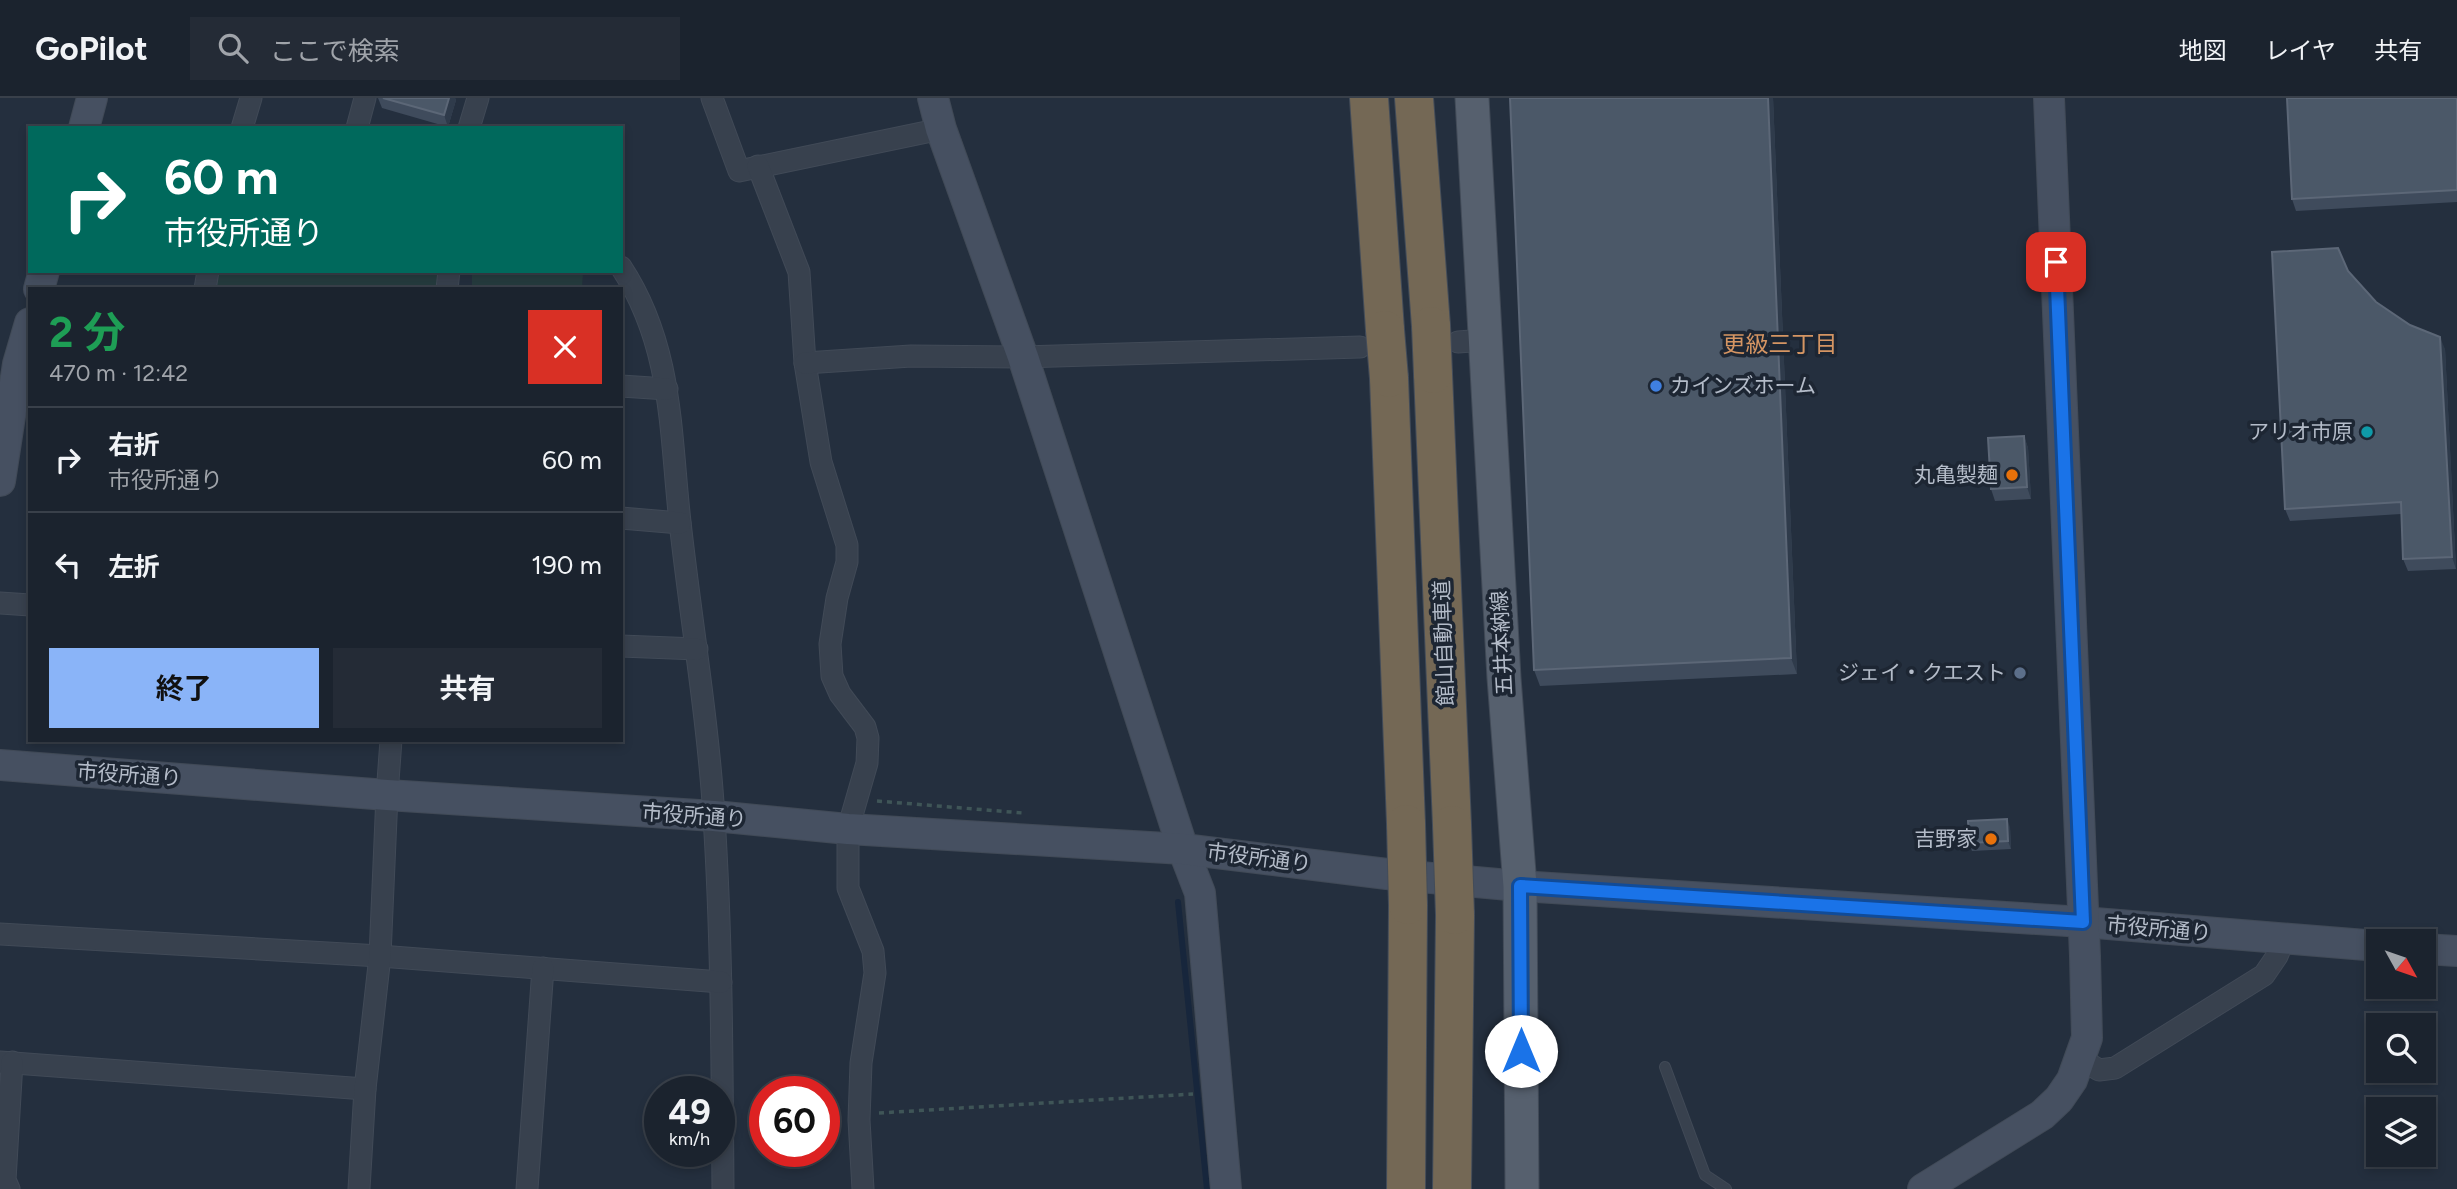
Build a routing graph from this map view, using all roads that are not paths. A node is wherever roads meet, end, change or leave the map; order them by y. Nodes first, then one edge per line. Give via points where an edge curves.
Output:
1 (92, 98) edge
2 (251, 98) edge
3 (365, 98) edge
4 (478, 98) edge
5 (712, 98) edge
6 (933, 98) edge
7 (1369, 98) edge
8 (1414, 98) edge
9 (1472, 98) edge
10 (2049, 98) edge
11 (85, 126) edge
12 (243, 126) edge
13 (358, 126) edge
14 (470, 126) edge
15 (941, 129) junction
16 (758, 166) junction
17 (623, 271) edge
18 (28, 327) edge
19 (1458, 336) junction
20 (1373, 338) junction
21 (1023, 357) junction
22 (9, 361) edge
23 (804, 363) junction
24 (623, 386) edge
25 (667, 389) junction
26 (0, 481) edge
27 (623, 518) edge
28 (680, 523) junction
29 (0, 603) edge
30 (28, 605) edge
31 (623, 646) edge
32 (697, 649) junction
33 (391, 742) edge
34 (0, 765) edge
35 (387, 795) junction
36 (714, 816) junction
37 (848, 829) junction
38 (1183, 849) junction
39 (1520, 886) junction
40 (1398, 890) junction
41 (2083, 922) junction
42 (0, 934) edge
43 (2284, 939) junction
44 (2366, 945) edge
45 (2436, 950) edge
46 (2457, 951) edge
47 (380, 956) junction
48 (543, 968) junction
49 (721, 982) junction
50 (2081, 1059) junction
51 (6, 1062) edge
52 (1665, 1067) dead end
53 (365, 1089) junction
54 (9, 1189) edge
55 (359, 1189) edge
56 (527, 1189) edge
57 (723, 1189) edge
58 (863, 1189) edge
59 (1226, 1189) edge
60 (1406, 1189) edge
61 (1452, 1189) edge
62 (1522, 1189) edge
63 (1726, 1189) edge
64 (1923, 1189) edge

1 - 11 street
2 - 12 street
3 - 13 street
4 - 14 street
5 - 16 street via 739,171
6 - 15 street
7 - 20 highway
8 - 19 highway, 館山自動車道
9 - 19 main road, 五井本納線
10 - 41 street
15 - 16 street
15 - 21 street
16 - 23 street via 799,272
17 - 25 street via 647,314
18 - 22 street
19 - 39 main road, 五井本納線 via 1504,677
19 - 61 highway, 館山自動車道, bridge via 1433,374 1455,915
20 - 21 street
20 - 40 highway, bridge via 1389,378 1406,824
21 - 23 street via 911,356
21 - 38 street
22 - 26 street
23 - 37 street via 821,462 847,545 848,562 830,644 832,676 868,738 867,763
24 - 25 street
25 - 28 street
27 - 28 street
28 - 32 street
29 - 30 street
31 - 32 street
32 - 36 street
33 - 35 street
34 - 35 street, 市役所通り
35 - 36 street, 市役所通り
35 - 47 street
36 - 37 street, 市役所通り
36 - 49 street
37 - 38 street, 市役所通り
37 - 58 street via 848,888 873,951 875,974 861,1063
38 - 40 street, 市役所通り
38 - 59 street via 1200,893
39 - 40 street, 市役所通り
39 - 41 street, 市役所通り
39 - 62 main road, 五井本納線
40 - 60 highway
41 - 43 street, 市役所通り
41 - 50 street via 2087,1038
42 - 47 street
43 - 44 street, 市役所通り
43 - 50 street via 2264,975 2115,1068 2098,1070
45 - 46 street
47 - 48 street
47 - 53 street
48 - 49 street
48 - 56 street
49 - 57 street
50 - 64 street via 2059,1099 2042,1115
51 - 53 street
51 - 54 street via 5,1180
52 - 63 lane via 1705,1175
53 - 55 street

